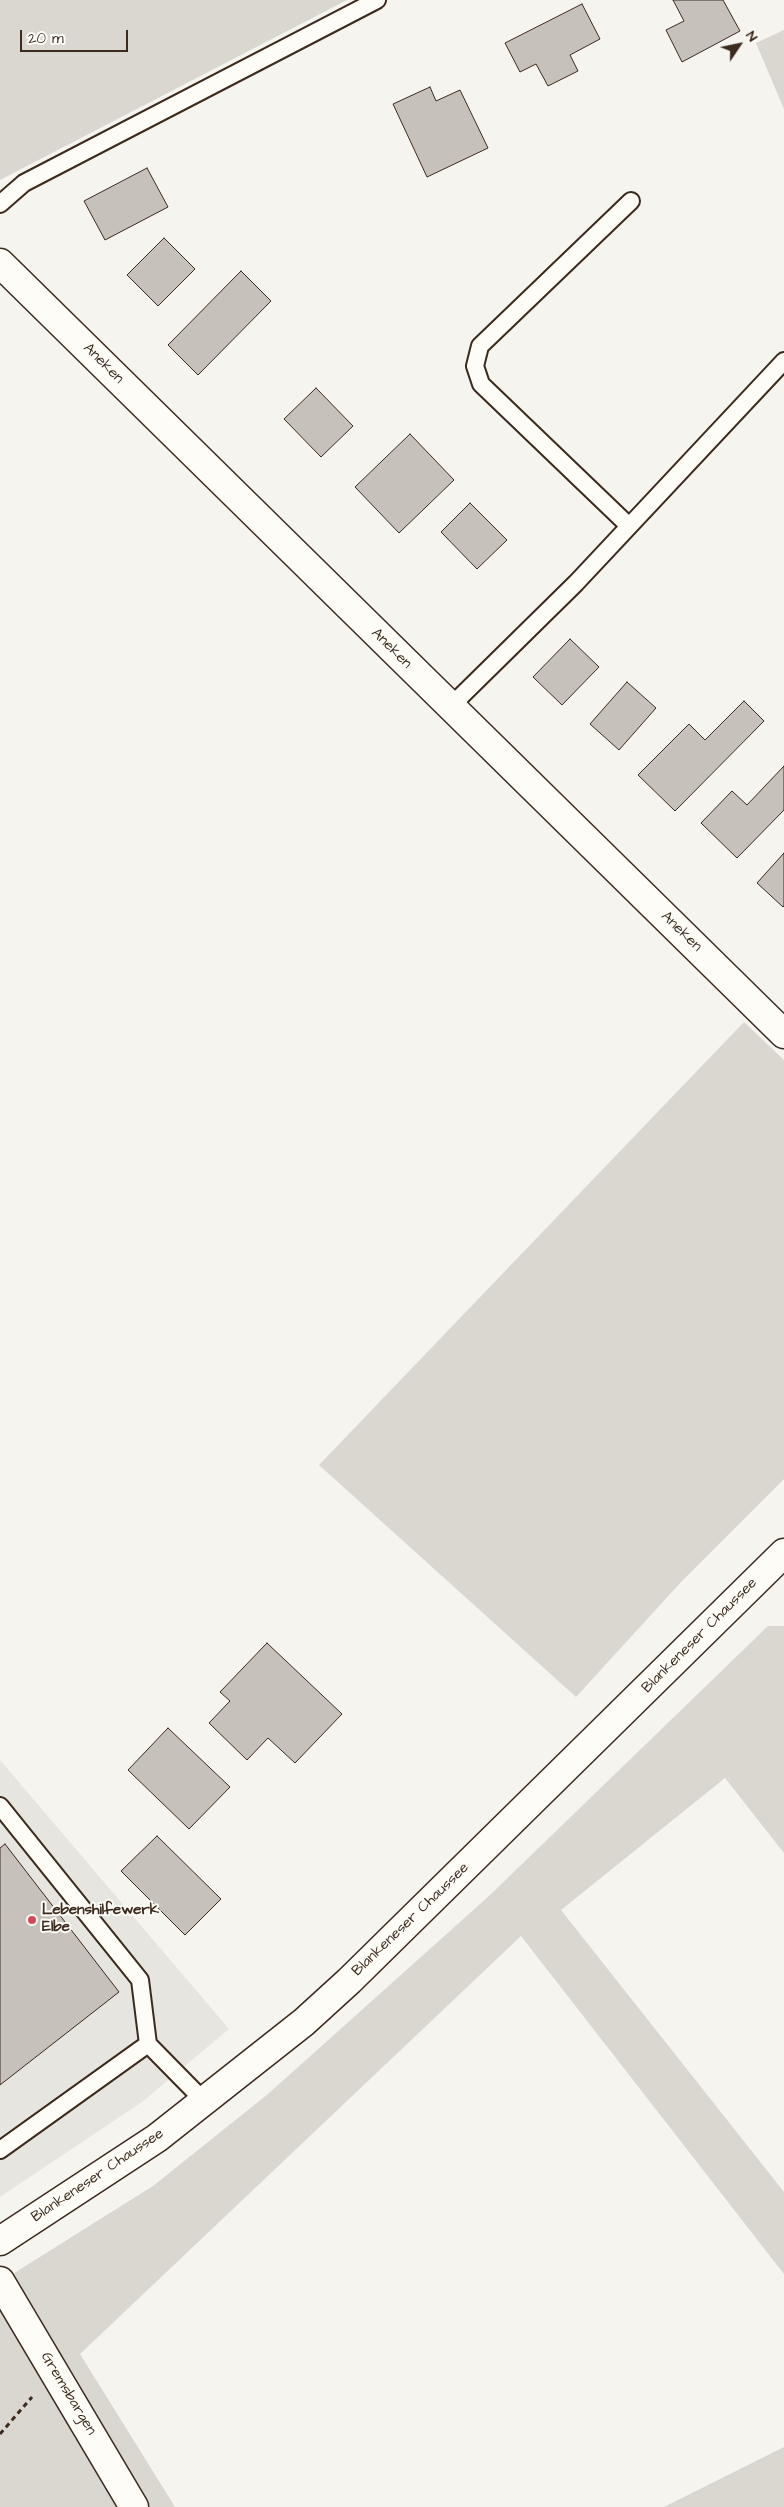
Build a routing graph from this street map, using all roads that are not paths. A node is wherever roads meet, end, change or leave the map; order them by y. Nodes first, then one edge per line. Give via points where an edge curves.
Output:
1 (377, 0) edge
2 (631, 201) dead end
3 (0, 204) edge
4 (0, 263) edge
5 (784, 361) edge
6 (630, 526) junction
7 (450, 707) junction
8 (784, 1034) edge
9 (784, 1553) edge
10 (0, 1806) edge
11 (148, 2044) junction
12 (204, 2101) junction
13 (0, 2150) edge
14 (0, 2241) edge
15 (0, 2281) edge
16 (134, 2507) edge

1 - 3 lane via 24,183
2 - 6 lane via 480,346 475,366 480,384
4 - 7 street, Aneken
5 - 6 lane
6 - 7 lane via 576,584
7 - 8 street, Aneken
9 - 12 street, Blankeneser Chaussee via 349,1981 304,2022
10 - 11 lane via 140,1980
11 - 12 lane
11 - 13 lane
12 - 14 street, Blankeneser Chaussee via 157,2138
15 - 16 street, Gremsbargen

